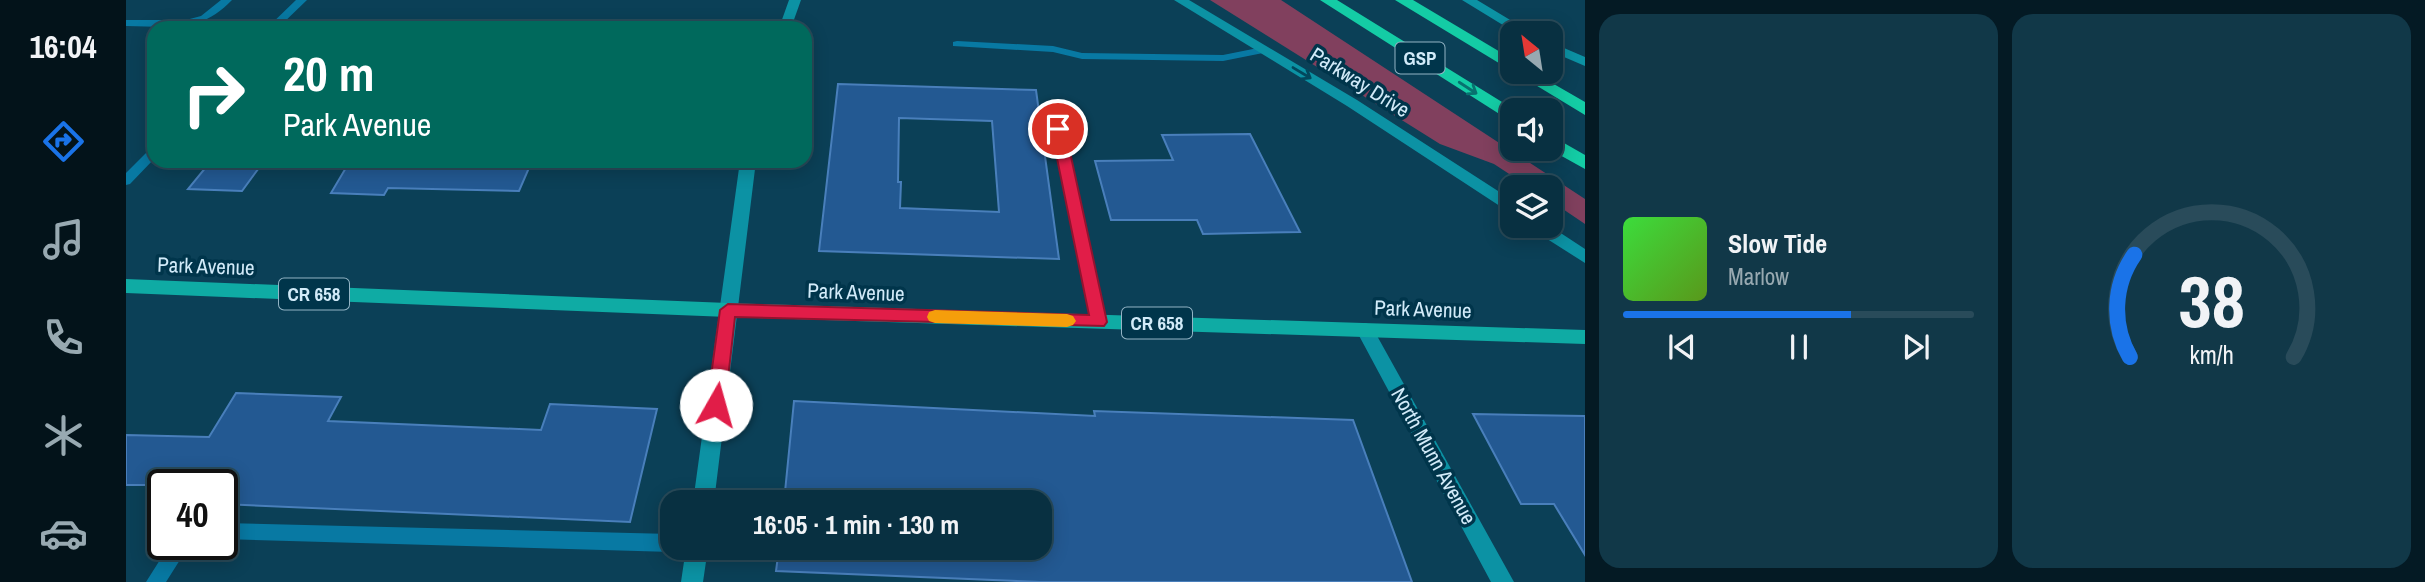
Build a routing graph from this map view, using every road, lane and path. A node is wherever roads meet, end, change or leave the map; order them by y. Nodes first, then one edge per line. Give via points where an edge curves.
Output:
1 (227, 0) edge
2 (302, 0) edge
3 (795, 0) edge
4 (1180, 0) edge
5 (1328, 0) edge
6 (1402, 0) edge
7 (1468, 0) edge
8 (194, 21) edge
9 (280, 21) edge
10 (788, 21) edge
11 (1504, 21) edge
12 (126, 23) edge
13 (147, 23) edge
14 (957, 44) dead end
15 (1263, 50) junction
16 (1563, 52) edge
17 (1500, 59) edge
18 (1585, 62) edge
19 (1542, 84) edge
20 (1500, 108) edge
21 (1585, 110) edge
22 (1058, 129) dead end
23 (1563, 149) edge
24 (147, 159) edge
25 (1585, 163) edge
26 (747, 168) edge
27 (126, 181) edge
28 (1500, 200) edge
29 (1557, 238) edge
30 (1585, 257) edge
31 (126, 286) edge
32 (728, 310) junction
33 (1098, 322) junction
34 (1365, 330) junction
35 (1585, 337) edge
36 (705, 490) edge
37 (238, 531) edge
38 (660, 543) edge
39 (170, 560) edge
40 (695, 560) edge
41 (155, 582) edge
42 (692, 582) edge
43 (1503, 582) edge

1 - 8 lane via 205,18
2 - 9 lane
3 - 10 main road
4 - 15 main road, Parkway Drive
5 -> 20 highway, GSP
6 - 17 highway, GSP
7 - 11 main road
12 - 13 lane
14 - 15 lane via 1082,55 1223,58
15 -> 28 main road, Parkway Drive
16 - 18 main road
19 - 21 highway
22 - 33 lane
23 - 25 highway
24 - 27 lane
26 - 32 main road
29 - 30 main road
31 - 32 main road, Park Avenue / CR 658
32 - 33 main road, Park Avenue / CR 658
32 - 36 main road
33 - 34 main road, Park Avenue / CR 658
34 - 35 main road, Park Avenue / CR 658
34 - 43 main road, North Munn Avenue
37 - 38 lane
39 - 41 lane
40 - 42 main road

